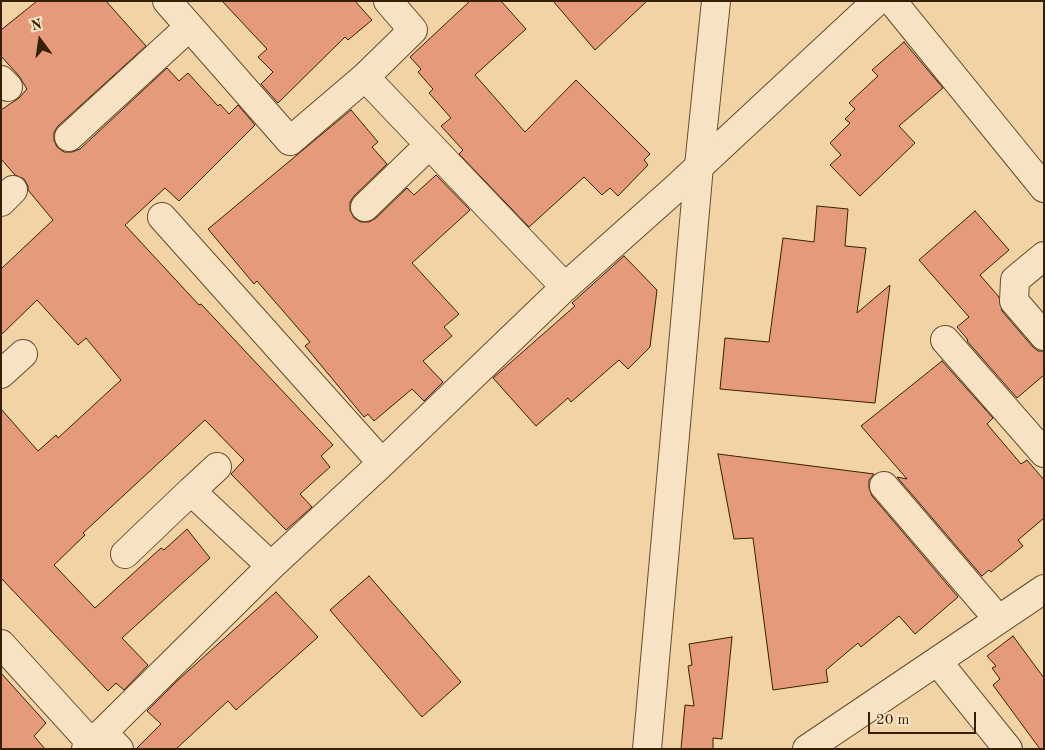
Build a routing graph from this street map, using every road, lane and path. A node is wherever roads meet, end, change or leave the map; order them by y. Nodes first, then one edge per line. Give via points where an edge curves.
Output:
1 (166, 1) edge
2 (388, 1) edge
3 (716, 1) edge
4 (877, 1) edge
5 (892, 1) edge
6 (189, 27) junction
7 (365, 77) junction
8 (70, 137) dead end
9 (429, 145) junction
10 (699, 166) junction
11 (1044, 188) edge
12 (365, 207) dead end
13 (162, 217) dead end
14 (1044, 256) edge
15 (564, 287) junction
16 (1044, 336) edge
17 (945, 340) dead end
18 (23, 354) dead end
19 (1, 374) edge
20 (1044, 453) edge
21 (382, 463) junction
22 (217, 467) dead end
23 (884, 486) dead end
24 (191, 491) junction
25 (124, 554) dead end
26 (271, 566) junction
27 (1044, 589) edge
28 (998, 619) junction
29 (1, 644) edge
30 (938, 662) junction
31 (100, 743) edge
32 (647, 749) edge
33 (808, 749) edge
34 (1008, 749) edge

1 - 6 street
2 - 7 street via 413,30
3 - 10 street
4 - 10 street
5 - 11 street
6 - 7 street via 290,141
6 - 8 street
7 - 9 street
9 - 12 street
9 - 15 street
10 - 15 street
10 - 32 street
13 - 21 street
14 - 16 street via 1015,280 1014,301
15 - 21 street
17 - 20 street
18 - 19 street
21 - 26 street
22 - 24 street
23 - 28 street
24 - 25 street
24 - 26 street
26 - 31 street
27 - 28 street
28 - 30 street
29 - 31 street
30 - 33 street
30 - 34 street

